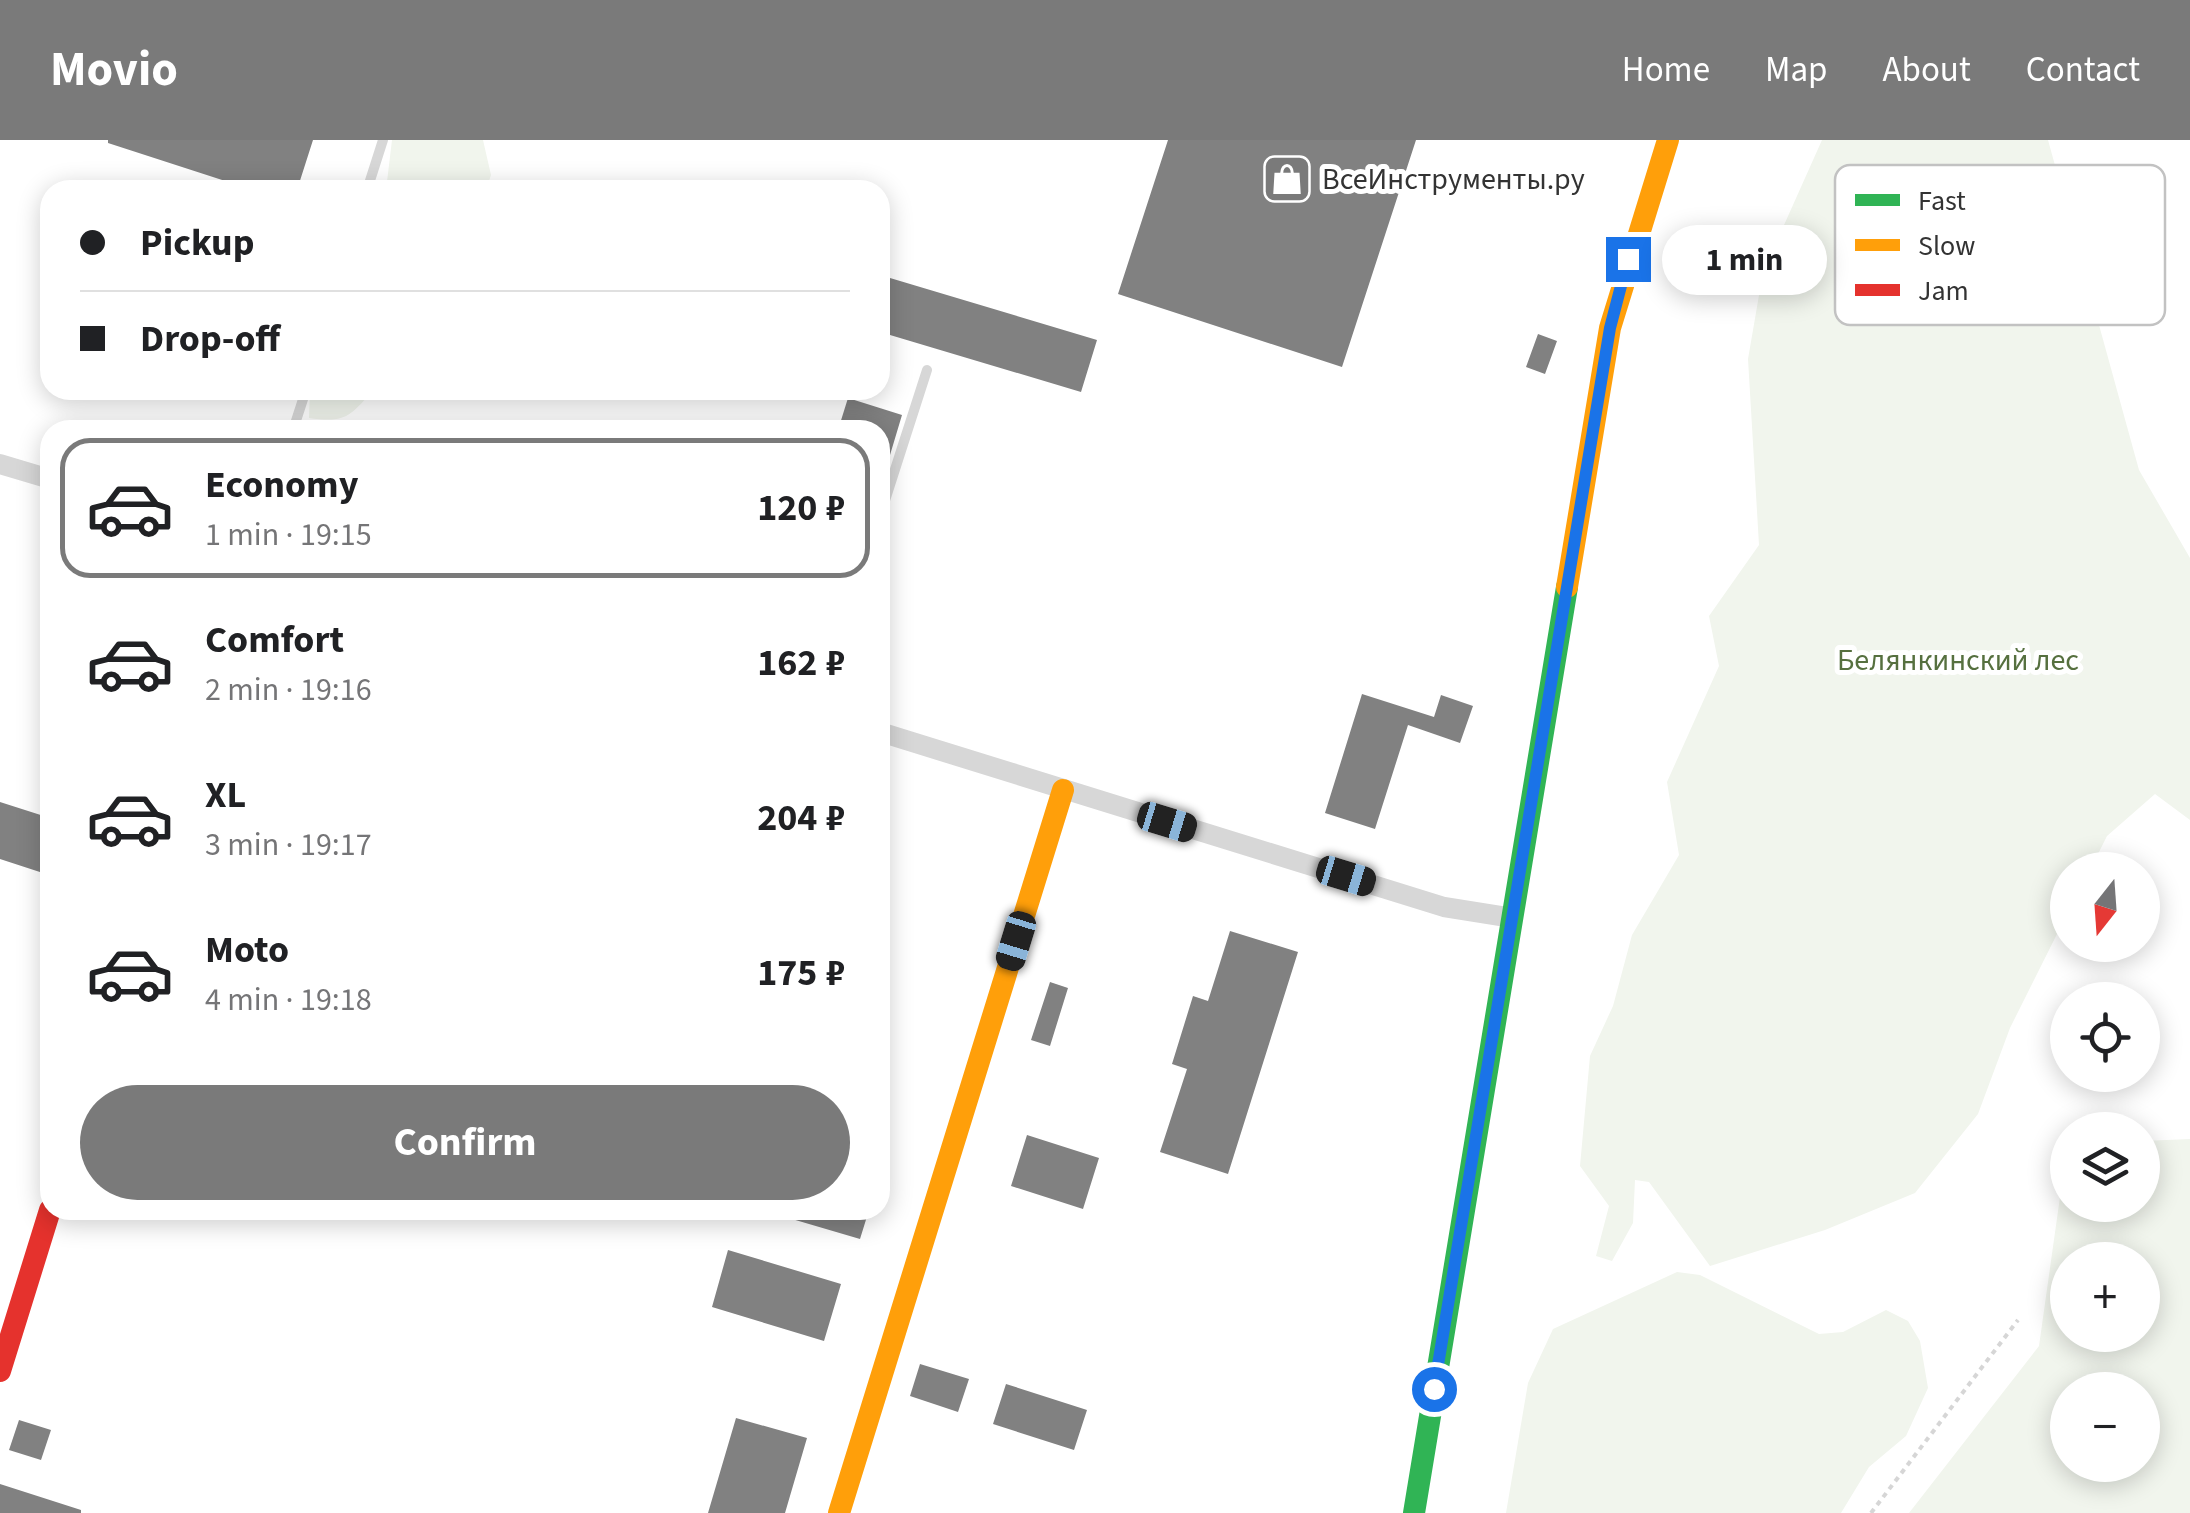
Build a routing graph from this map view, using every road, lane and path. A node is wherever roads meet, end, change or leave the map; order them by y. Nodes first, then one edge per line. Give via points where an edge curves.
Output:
1 (382, 140) edge
2 (1668, 140) edge
3 (370, 180) edge
4 (927, 370) dead end
5 (0, 464) edge
6 (40, 477) edge
7 (890, 485) edge
8 (890, 735) edge
9 (1063, 790) junction
10 (1513, 918) junction
11 (47, 1220) edge
12 (2018, 1320) dead end
13 (0, 1371) edge
14 (840, 1513) edge
15 (1414, 1513) edge
16 (1871, 1513) edge

1 - 3 lane
2 - 10 street via 1610,328
4 - 7 lane
5 - 6 street
8 - 9 street
9 - 10 street via 1444,907
9 - 14 street
10 - 15 street
11 - 13 street
12 - 16 path

